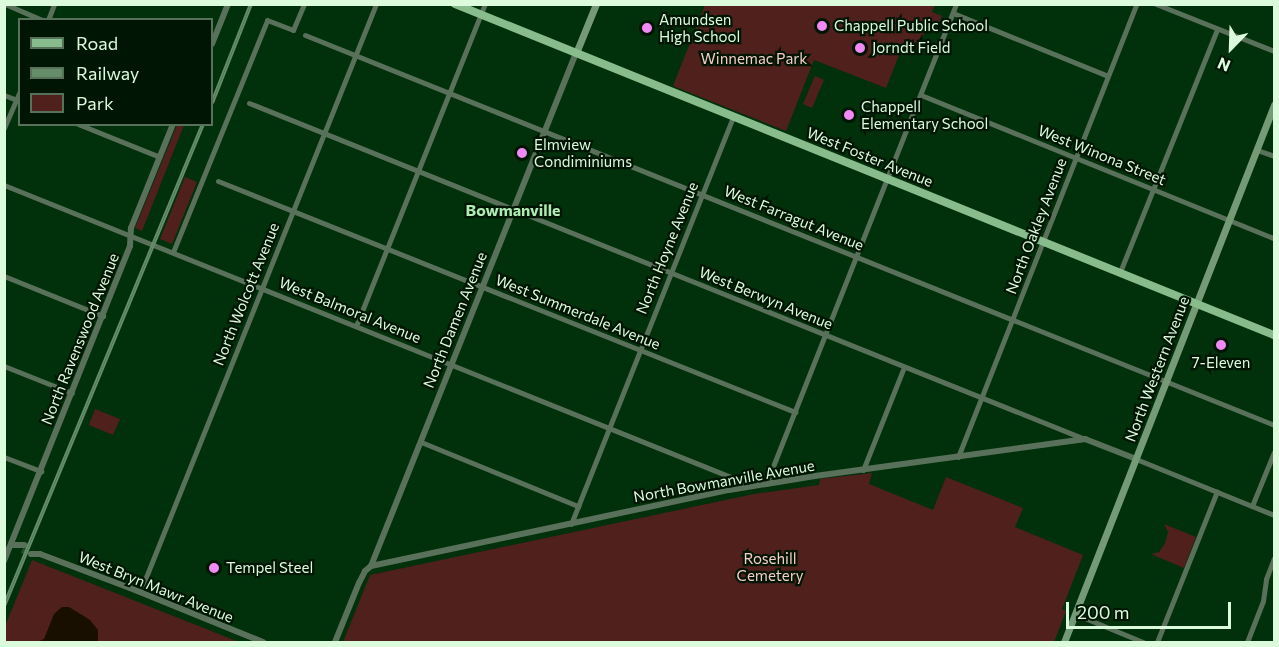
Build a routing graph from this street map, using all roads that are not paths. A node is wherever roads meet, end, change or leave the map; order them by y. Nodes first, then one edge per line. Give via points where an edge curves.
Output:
1 (5, 4) edge
2 (228, 4) edge
3 (304, 4) edge
4 (376, 4) edge
5 (455, 4) edge
6 (484, 4) edge
7 (596, 4) edge
8 (956, 4) edge
9 (1136, 4) edge
10 (1156, 4) edge
11 (953, 13) junction
12 (480, 15) junction
13 (37, 18) edge
14 (1217, 28) junction
15 (304, 35) dead end
16 (213, 42) edge
17 (1275, 51) edge
18 (576, 53) junction
19 (355, 55) junction
20 (1108, 76) junction
21 (449, 93) junction
22 (4, 95) edge
23 (921, 95) junction
24 (18, 100) edge
25 (249, 103) dead end
26 (1275, 105) edge
27 (733, 116) junction
28 (83, 126) edge
29 (172, 126) edge
30 (4, 128) edge
31 (545, 131) junction
32 (324, 133) junction
33 (1257, 150) junction
34 (1275, 156) edge
35 (160, 157) junction
36 (1076, 158) junction
37 (418, 171) junction
38 (888, 179) junction
39 (218, 181) dead end
40 (4, 185) edge
41 (1153, 189) junction
42 (702, 194) junction
43 (514, 210) junction
44 (293, 211) junction
45 (1230, 220) junction
46 (131, 236) junction
47 (1275, 238) edge
48 (1043, 241) junction
49 (387, 249) junction
50 (173, 252) junction
51 (857, 256) junction
52 (1120, 272) junction
53 (671, 273) junction
54 (4, 276) edge
55 (483, 287) junction
56 (262, 288) junction
57 (1197, 304) junction
58 (102, 316) junction
59 (1012, 319) junction
60 (356, 326) junction
61 (826, 335) junction
62 (1275, 335) edge
63 (640, 350) junction
64 (452, 364) junction
65 (4, 366) edge
66 (904, 367) junction
67 (1166, 381) junction
68 (72, 393) junction
69 (982, 398) junction
70 (795, 412) junction
71 (1275, 425) edge
72 (609, 428) junction
73 (1085, 440) junction
74 (421, 442) junction
75 (1275, 452) edge
76 (4, 457) edge
77 (958, 457) junction
78 (1136, 459) junction
79 (863, 470) junction
80 (41, 471) junction
81 (766, 483) junction
82 (753, 486) junction
83 (1217, 491) junction
84 (578, 506) junction
85 (1252, 506) junction
86 (1275, 515) edge
87 (571, 524) junction
88 (8, 545) edge
89 (23, 547) tunnel mouth
90 (32, 551) tunnel mouth
91 (1275, 558) edge
92 (4, 561) edge
93 (371, 566) junction
94 (140, 592) junction
95 (1075, 614) junction
96 (263, 642) edge
97 (334, 642) edge
98 (1064, 642) edge
99 (1143, 642) edge
100 (1157, 642) edge
101 (1247, 642) edge

1 - 13 street
2 - 16 street
3 - 50 street via 293,30 267,20
4 - 19 street, North Wolcott Avenue
5 - 12 main road, West Foster Avenue
6 - 12 street
7 - 18 main road, North Damen Avenue
8 - 11 street
9 - 20 street, North Oakley Avenue
10 - 14 street
11 - 20 street
11 - 23 street
12 - 18 main road, West Foster Avenue
12 - 21 street
14 - 17 street
14 - 41 street
15 - 19 street, West Farragut Avenue
18 - 27 main road, West Foster Avenue
18 - 31 street, North Damen Avenue
19 - 21 street, West Farragut Avenue
19 - 32 street, North Wolcott Avenue
20 - 36 street, North Oakley Avenue
21 - 31 street, West Farragut Avenue
21 - 37 street
22 - 24 street
23 - 36 street, West Winona Street
23 - 38 street
24 - 30 street
25 - 32 street, West Berwyn Avenue
26 - 33 main road, North Western Avenue
27 - 38 main road, West Foster Avenue
27 - 42 street, North Hoyne Avenue
28 - 35 street
29 - 35 street, North Ravenswood Avenue
31 - 42 street, West Farragut Avenue
31 - 43 street, North Damen Avenue
32 - 37 street, West Berwyn Avenue
32 - 44 street, North Wolcott Avenue
33 - 34 street
33 - 45 main road, North Western Avenue
35 - 46 street, North Ravenswood Avenue
36 - 41 street, West Winona Street
36 - 48 street, North Oakley Avenue
37 - 43 street, West Berwyn Avenue
37 - 49 street
38 - 48 main road, West Foster Avenue
38 - 51 street
39 - 44 street, West Summerdale Avenue
40 - 46 street, West Balmoral Avenue
41 - 45 street, West Winona Street
41 - 52 street
42 - 51 street, West Farragut Avenue
42 - 53 street, North Hoyne Avenue
43 - 53 street, West Berwyn Avenue
43 - 55 street, North Damen Avenue
44 - 49 street, West Summerdale Avenue
44 - 56 street, North Wolcott Avenue
45 - 47 street, West Winona Street
45 - 57 main road, North Western Avenue
46 - 50 street, West Balmoral Avenue
46 - 58 street, North Ravenswood Avenue
48 - 52 main road, West Foster Avenue
48 - 59 street, North Oakley Avenue
49 - 55 street, West Summerdale Avenue
49 - 60 street
50 - 56 street, West Balmoral Avenue
51 - 59 street, West Farragut Avenue
51 - 61 street
52 - 57 main road, West Foster Avenue
53 - 61 street, West Berwyn Avenue
53 - 63 street, North Hoyne Avenue
54 - 58 street
55 - 63 street, West Summerdale Avenue
55 - 64 street, North Damen Avenue
56 - 60 street, West Balmoral Avenue
56 - 94 street, North Wolcott Avenue
57 - 62 main road, West Foster Avenue
57 - 67 main road, North Western Avenue
58 - 68 street, North Ravenswood Avenue
59 - 67 street, West Farragut Avenue
59 - 69 street, North Oakley Avenue
60 - 64 street, West Balmoral Avenue
61 - 66 street, West Berwyn Avenue
61 - 70 street
63 - 70 street, West Summerdale Avenue
63 - 72 street, North Hoyne Avenue
64 - 72 street, West Balmoral Avenue
64 - 74 street, North Damen Avenue
65 - 68 street
66 - 69 street, West Berwyn Avenue
66 - 79 street
67 - 71 street, West Farragut Avenue
67 - 78 main road, North Western Avenue
68 - 80 street, North Ravenswood Avenue
69 - 73 street, West Berwyn Avenue
69 - 77 street, North Oakley Avenue
70 - 81 street
72 - 82 street, West Balmoral Avenue
72 - 84 street, North Hoyne Avenue
73 - 77 street, North Bowmanville Avenue
73 - 78 street, West Berwyn Avenue
74 - 84 street
74 - 93 street, North Damen Avenue
75 - 85 street
76 - 80 street
77 - 79 street, North Bowmanville Avenue
78 - 83 street, West Berwyn Avenue
78 - 95 main road, North Western Avenue
79 - 81 street, North Bowmanville Avenue
80 - 88 street, North Ravenswood Avenue
81 - 82 street, North Bowmanville Avenue
82 - 87 street, North Bowmanville Avenue
83 - 85 street, West Berwyn Avenue
83 - 100 street
84 - 87 street, North Hoyne Avenue
85 - 86 street, West Berwyn Avenue
87 - 93 street, North Bowmanville Avenue
88 - 89 street
88 - 92 street, North Ravenswood Avenue
90 - 94 street, West Bryn Mawr Avenue
91 - 101 street
93 - 97 street, North Damen Avenue via 359,583
94 - 96 street, West Bryn Mawr Avenue
95 - 98 main road, North Western Avenue
95 - 99 street

